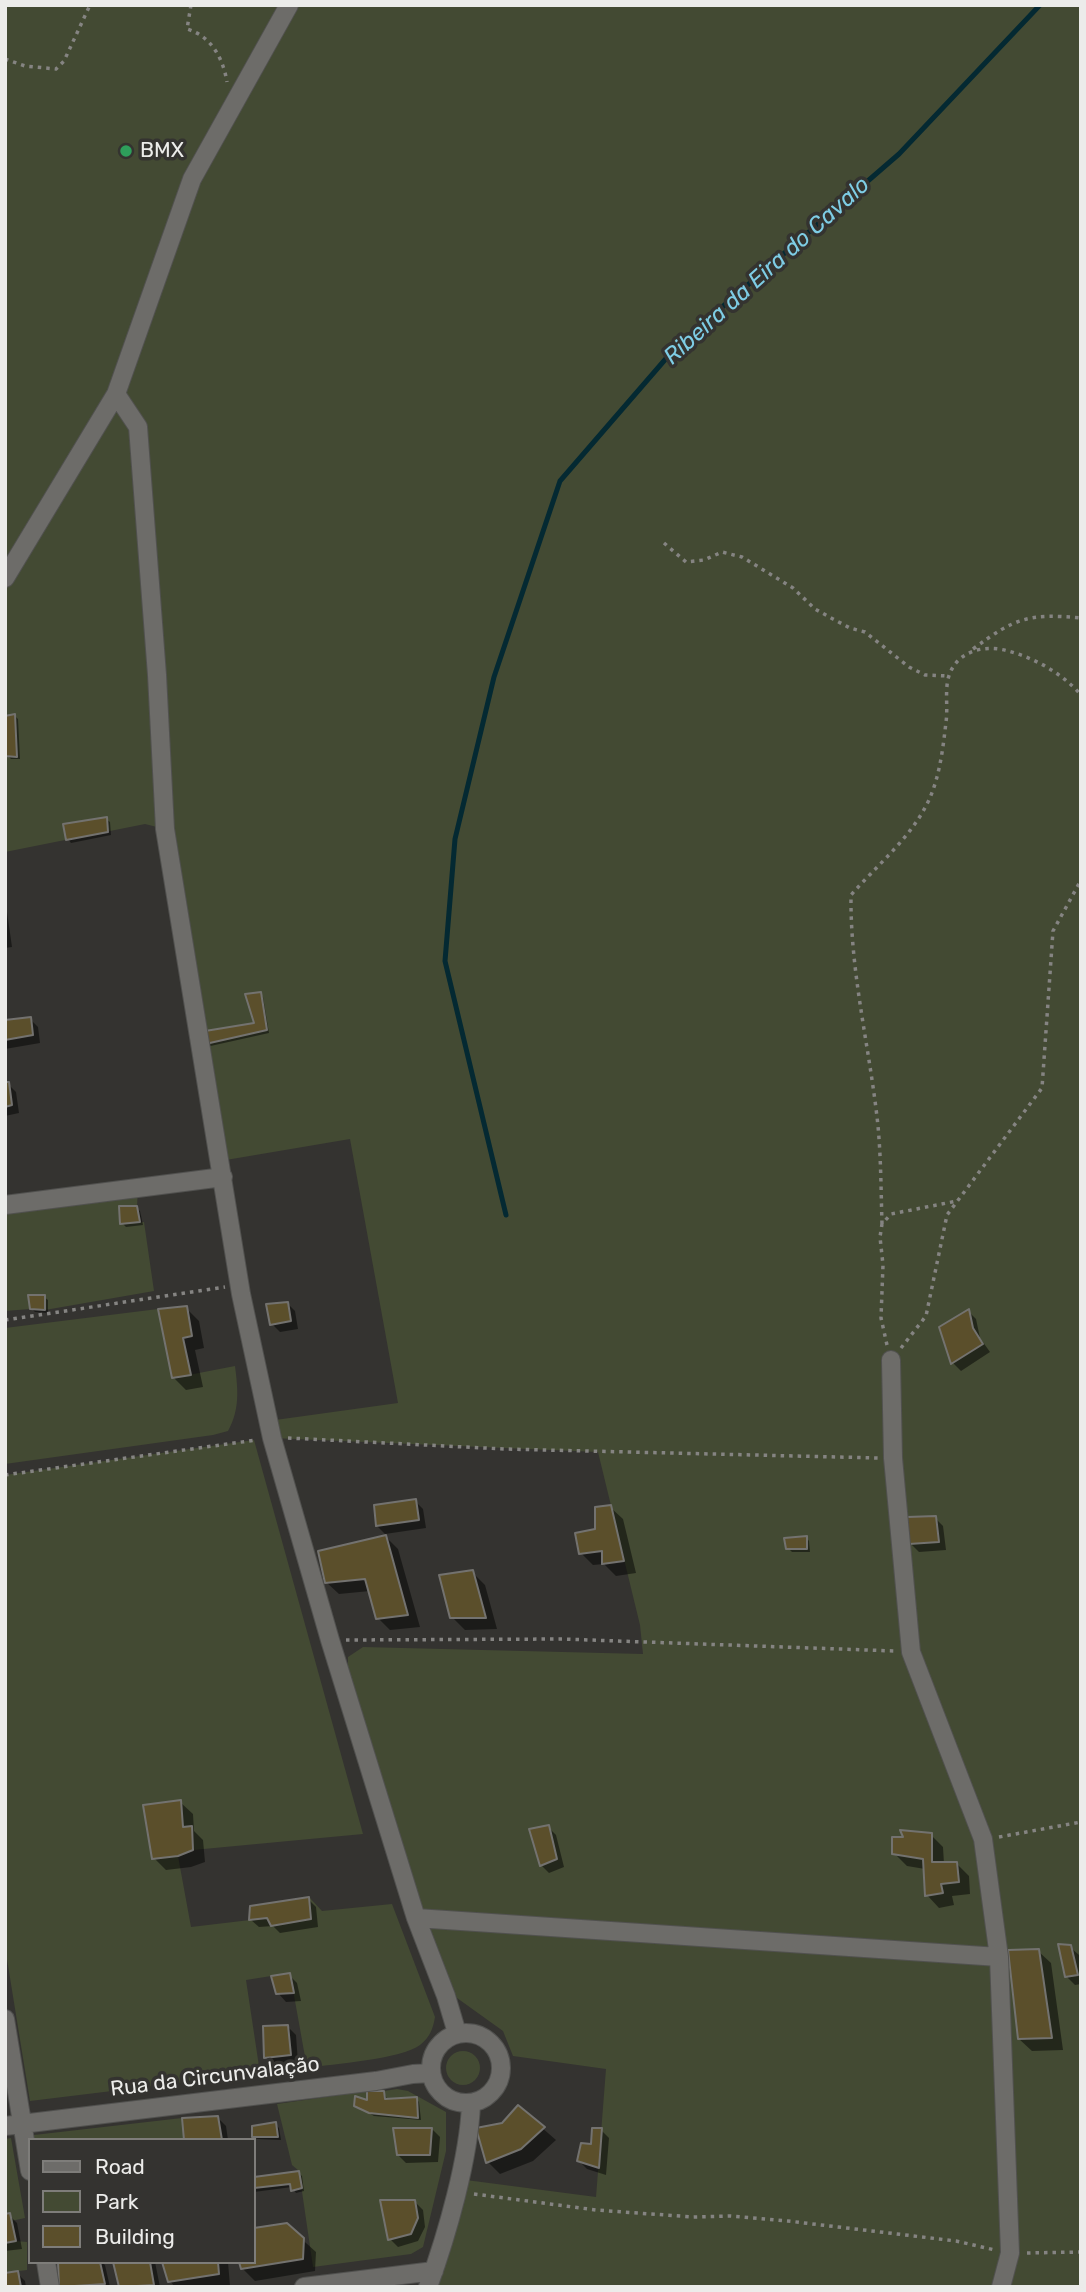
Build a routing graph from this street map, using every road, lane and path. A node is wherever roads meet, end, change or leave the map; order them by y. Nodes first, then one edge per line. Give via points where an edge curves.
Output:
1 (90, 5) edge
2 (191, 5) edge
3 (289, 5) edge
4 (5, 59) edge
5 (227, 85) dead end
6 (116, 394) junction
7 (664, 543) dead end
8 (5, 578) edge
9 (1081, 618) edge
10 (972, 650) junction
11 (948, 676) junction
12 (1081, 695) edge
13 (1081, 880) edge
14 (223, 1177) junction
15 (958, 1200) junction
16 (5, 1205) edge
17 (882, 1224) junction
18 (240, 1285) junction
19 (5, 1320) edge
20 (891, 1360) junction
21 (272, 1438) junction
22 (894, 1458) junction
23 (5, 1475) edge
24 (330, 1640) junction
25 (911, 1652) junction
26 (1081, 1822) edge
27 (984, 1839) junction
28 (416, 1918) junction
29 (999, 1957) junction
30 (5, 2019) edge
31 (457, 2034) junction
32 (430, 2073) junction
33 (471, 2104) junction
34 (13, 2125) edge
35 (28, 2166) edge
36 (456, 2192) junction
37 (1081, 2252) edge
38 (1010, 2253) junction
39 (46, 2264) edge
40 (431, 2279) edge
41 (50, 2287) edge
42 (304, 2287) edge
43 (1001, 2287) edge

1 - 4 path via 56,69
2 - 5 path via 187,29 200,33 213,46 225,67
3 - 6 street via 192,179
6 - 8 street
6 - 14 street via 138,427 165,829
7 - 11 path via 686,562 704,561 722,552 742,557 833,619 865,632 909,667 925,675
9 - 10 path via 1027,618 1002,628
10 - 11 path
10 - 12 path via 995,647 1018,653 1047,666
11 - 17 path via 942,754 927,803 911,831 851,895 857,984 877,1124
13 - 15 path via 1054,931 1042,1088
14 - 16 street
14 - 18 street
15 - 17 path via 891,1214
15 - 20 path via 947,1215 926,1316
17 - 20 path via 881,1318
18 - 19 path
18 - 21 street
20 - 22 street
21 - 22 path via 504,1450
21 - 23 path
21 - 24 street
22 - 25 street
24 - 25 path via 562,1639
24 - 28 street
25 - 27 street
26 - 27 path
27 - 29 street
28 - 29 street
28 - 31 street
29 - 38 street
30 - 34 street
31 - 32 street via 434,2053
31 - 33 street via 480,2035 497,2050 501,2061 492,2093
32 - 33 street via 449,2100
32 - 34 street, Rua da Circunvalação
33 - 36 street
34 - 35 street
36 - 38 path via 596,2210 788,2221 956,2241
36 - 40 street
37 - 38 path
38 - 43 street
39 - 41 street
40 - 42 street

